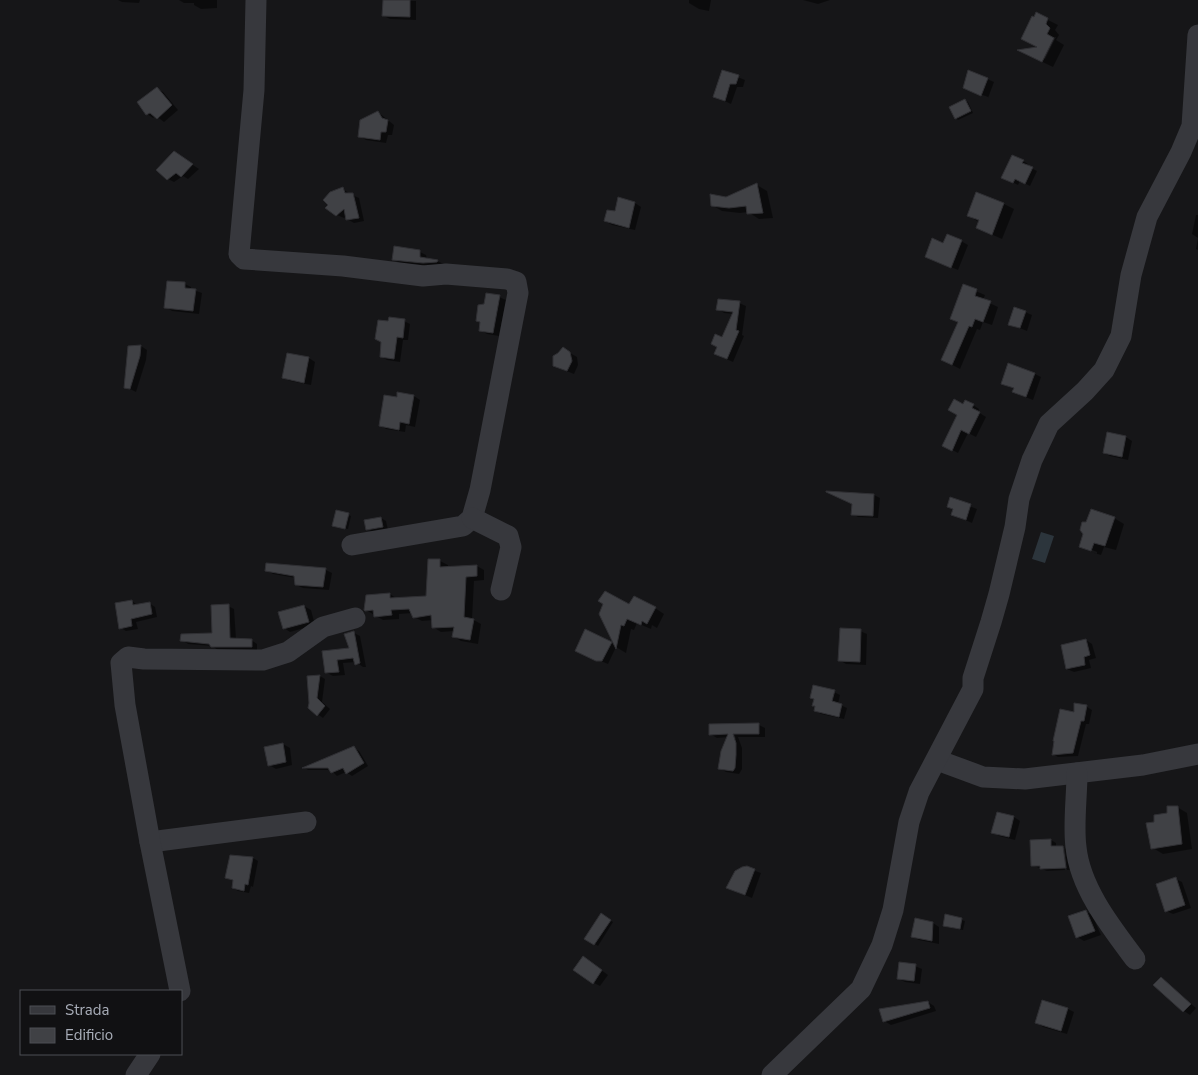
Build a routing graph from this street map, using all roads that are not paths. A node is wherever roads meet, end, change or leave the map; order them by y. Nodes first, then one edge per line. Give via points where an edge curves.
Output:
1 (256, 0) edge
2 (1198, 35) edge
3 (472, 518) junction
4 (352, 545) dead end
5 (501, 590) dead end
6 (355, 618) dead end
7 (1198, 754) edge
8 (936, 760) junction
9 (1077, 773) junction
10 (306, 822) dead end
11 (150, 842) junction
12 (1135, 959) dead end
13 (180, 990) edge
14 (149, 1055) edge
15 (136, 1075) edge
16 (772, 1075) edge

1 - 3 street via 254,90 239,254 244,259 423,276 446,274 507,278 516,282 518,294
2 - 8 street via 1192,126 1147,217 1131,275 1121,336 1104,370 1049,424 1032,460 991,622 973,678 973,689
3 - 4 street via 463,526
3 - 5 street via 508,536 511,547
6 - 11 street via 323,627 288,652 264,660 128,657 121,663 125,704
7 - 9 street
8 - 9 street via 983,777 1025,780
8 - 16 street via 919,792 909,822 893,910 882,945 860,989
9 - 12 street via 1076,846 1081,873 1109,924
10 - 11 street
11 - 13 street
14 - 15 street

